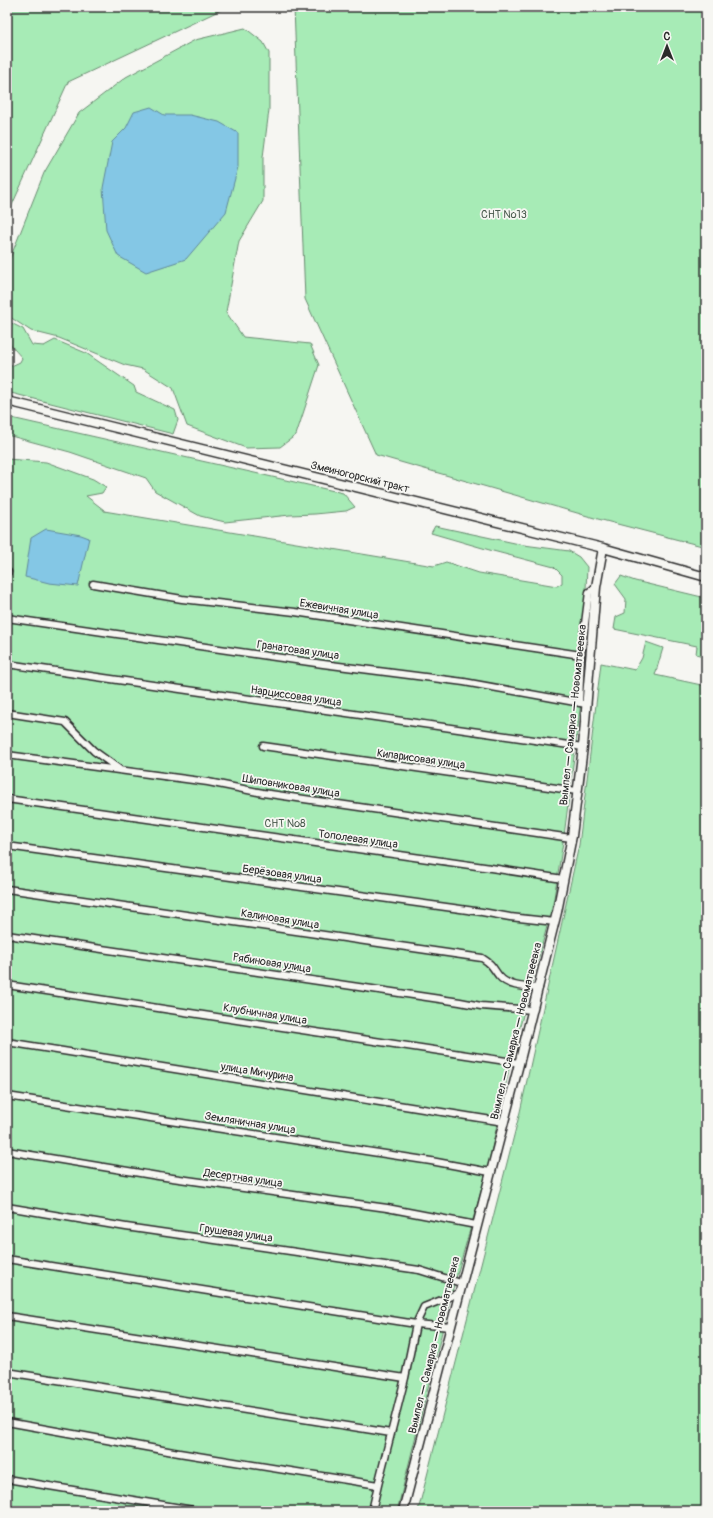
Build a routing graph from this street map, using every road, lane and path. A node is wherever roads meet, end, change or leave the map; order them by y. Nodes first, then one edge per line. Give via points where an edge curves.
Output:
1 (7, 401) edge
2 (603, 548) junction
3 (706, 577) edge
4 (93, 584) dead end
5 (596, 587) junction
6 (7, 618) edge
7 (581, 655) junction
8 (7, 664) edge
9 (583, 703) junction
10 (7, 713) edge
11 (263, 746) dead end
12 (583, 747) junction
13 (7, 755) edge
14 (120, 769) junction
15 (577, 791) junction
16 (7, 799) edge
17 (571, 838) junction
18 (7, 846) edge
19 (563, 879) junction
20 (7, 890) edge
21 (555, 922) junction
22 (7, 935) edge
23 (7, 985) edge
24 (539, 988) junction
25 (533, 1010) junction
26 (7, 1042) edge
27 (519, 1064) junction
28 (7, 1096) edge
29 (504, 1122) junction
30 (7, 1151) edge
31 (490, 1172) junction
32 (7, 1207) edge
33 (476, 1225) junction
34 (7, 1259) edge
35 (461, 1283) junction
36 (459, 1293) junction
37 (7, 1316) edge
38 (416, 1324) junction
39 (451, 1327) junction
40 (7, 1372) edge
41 (405, 1378) junction
42 (7, 1422) edge
43 (391, 1433) junction
44 (7, 1479) edge
45 (378, 1485) junction
46 (199, 1511) edge
47 (372, 1511) edge
48 (403, 1511) edge

1 - 2 main road, Змеиногорский тракт
2 - 3 main road, Змеиногорский тракт
2 - 5 main road, Вымпел — Самарка — Новоматвеевка
4 - 7 street, Ежевичная улица
5 - 7 street via 589,592
5 - 9 main road, Вымпел — Самарка — Новоматвеевка
6 - 9 street, Гранатовая улица via 464,682
7 - 9 street
8 - 12 street, Нарциссовая улица
9 - 12 main road, Вымпел — Самарка — Новоматвеевка
10 - 14 street via 65,722 94,751
11 - 15 street, Кипарисовая улица
12 - 15 main road, Вымпел — Самарка — Новоматвеевка
13 - 14 street, Шиповниковая улица
14 - 17 street, Шиповниковая улица via 263,793
15 - 17 main road, Вымпел — Самарка — Новоматвеевка
16 - 19 street, Тополевая улица
17 - 19 main road, Вымпел — Самарка — Новоматвеевка
18 - 21 street, Берёзовая улица
19 - 21 main road, Вымпел — Самарка — Новоматвеевка
20 - 24 street, Калиновая улица via 482,958 492,964 500,978 516,986
21 - 24 main road, Вымпел — Самарка — Новоматвеевка
22 - 25 street, Рябиновая улица via 481,1006
23 - 27 street, Клубничная улица
24 - 25 main road, Вымпел — Самарка — Новоматвеевка
25 - 27 main road, Вымпел — Самарка — Новоматвеевка
26 - 29 street, улица Мичурина
27 - 29 main road, Вымпел — Самарка — Новоматвеевка
28 - 31 street, Земляничная улица via 431,1160
29 - 31 main road, Вымпел — Самарка — Новоматвеевка
30 - 33 street, Десертная улица via 158,1176 387,1208
31 - 33 main road, Вымпел — Самарка — Новоматвеевка
32 - 35 street, Грушевая улица via 419,1270
33 - 35 main road, Вымпел — Самарка — Новоматвеевка
34 - 38 street
35 - 36 main road, Вымпел — Самарка — Новоматвеевка
36 - 38 street via 424,1308
36 - 39 main road, Вымпел — Самарка — Новоматвеевка
37 - 41 street
38 - 39 street
38 - 41 street
39 - 48 main road, Вымпел — Самарка — Новоматвеевка
40 - 43 street
41 - 43 street
42 - 45 street
43 - 45 street
44 - 46 street
45 - 47 street

